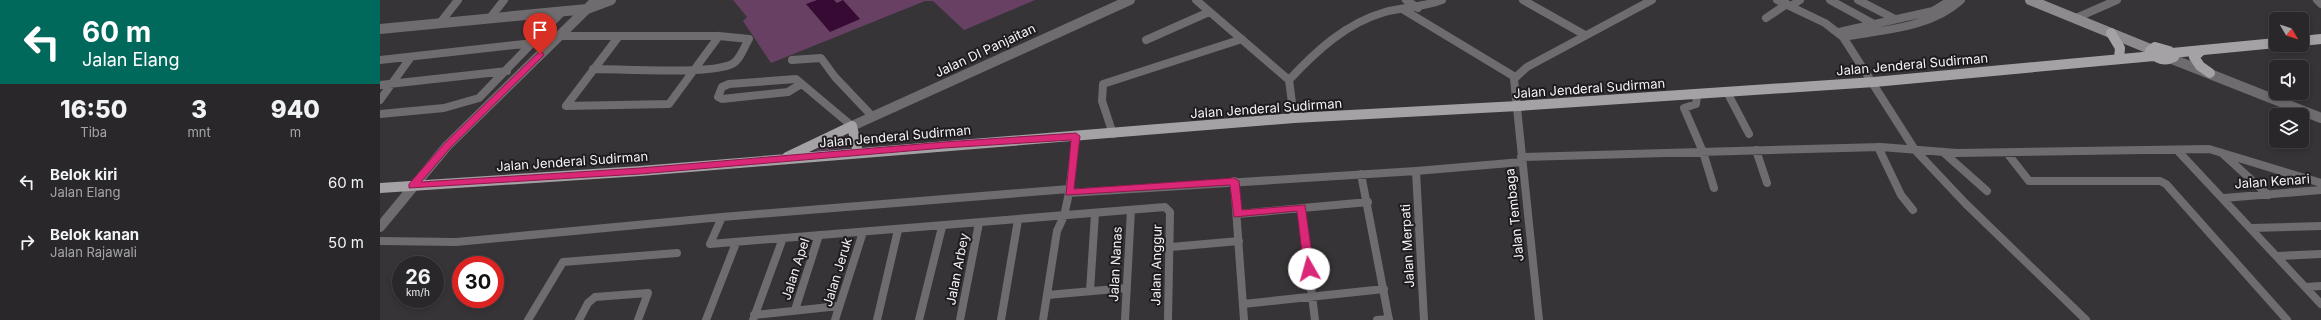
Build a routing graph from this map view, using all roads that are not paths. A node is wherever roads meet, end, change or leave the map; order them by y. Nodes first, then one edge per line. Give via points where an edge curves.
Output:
1 (458, 0) edge
2 (504, 0) edge
3 (596, 0) edge
4 (611, 0) edge
5 (1130, 0) edge
6 (1196, 0) edge
7 (1406, 0) edge
8 (1442, 0) edge
9 (1523, 0) edge
10 (1652, 0) edge
11 (1778, 0) edge
12 (1800, 0) edge
13 (1830, 0) edge
14 (1858, 0) edge
15 (1951, 0) edge
16 (1961, 0) edge
17 (2030, 0) edge
18 (2117, 0) edge
19 (2317, 0) edge
20 (2321, 4) edge
21 (1789, 5) junction
22 (1418, 8) junction
23 (587, 9) junction
24 (1404, 10) junction
25 (562, 12) junction
26 (1210, 12) junction
27 (490, 18) junction
28 (1766, 18) dead end
29 (2076, 18) junction
30 (1895, 19) junction
31 (440, 23) junction
32 (1872, 24) junction
33 (380, 29) edge
34 (2112, 33) junction
35 (1585, 35) junction
36 (1841, 35) junction
37 (559, 36) junction
38 (619, 36) junction
39 (719, 36) junction
40 (1242, 39) junction
41 (2321, 39) edge
42 (1146, 40) dead end
43 (2309, 40) edge
44 (533, 43) junction
45 (2269, 44) edge
46 (2202, 50) junction
47 (2152, 52) junction
48 (2172, 56) junction
49 (411, 57) junction
50 (2119, 58) junction
51 (380, 60) edge
52 (792, 60) dead end
53 (593, 69) junction
54 (696, 69) junction
55 (506, 71) junction
56 (2210, 73) junction
57 (1515, 77) junction
58 (1289, 80) junction
59 (1874, 82) junction
60 (391, 84) junction
61 (801, 84) junction
62 (380, 85) edge
63 (1726, 92) junction
64 (1697, 95) junction
65 (380, 100) edge
66 (1518, 106) junction
67 (380, 114) edge
68 (872, 116) junction
69 (1294, 118) junction
70 (2321, 118) edge
71 (852, 126) junction
72 (1113, 134) junction
73 (1749, 134) dead end
74 (1076, 136) junction
75 (1878, 147) junction
76 (1756, 150) junction
77 (1918, 150) junction
78 (2177, 150) junction
79 (2220, 151) junction
80 (1703, 152) junction
81 (1943, 152) junction
82 (858, 153) junction
83 (2007, 153) junction
84 (1521, 159) junction
85 (782, 160) junction
86 (1416, 171) junction
87 (1361, 174) junction
88 (1234, 181) junction
89 (1767, 183) dead end
90 (2321, 183) edge
91 (413, 186) junction
92 (380, 188) edge
93 (1714, 188) dead end
94 (2321, 190) edge
95 (1069, 191) junction
96 (1987, 191) dead end
97 (2268, 195) junction
98 (2224, 198) junction
99 (1368, 202) junction
100 (1301, 208) junction
101 (1131, 210) junction
102 (1913, 210) dead end
103 (1095, 214) junction
104 (1238, 214) junction
105 (722, 216) junction
106 (1064, 216) junction
107 (1018, 220) junction
108 (979, 223) junction
109 (2321, 226) edge
110 (380, 227) edge
111 (942, 227) junction
112 (2252, 228) junction
113 (898, 230) junction
114 (863, 232) junction
115 (819, 235) junction
116 (783, 238) junction
117 (380, 241) edge
118 (1239, 241) junction
119 (736, 243) junction
120 (1170, 247) junction
121 (677, 253) dead end
122 (2321, 254) edge
123 (2278, 256) junction
124 (2321, 286) edge
125 (2306, 287) junction
126 (1127, 288) junction
127 (1384, 289) junction
128 (1090, 291) junction
129 (1046, 295) junction
130 (1312, 296) junction
131 (1243, 304) junction
132 (2321, 304) edge
133 (839, 306) junction
134 (795, 310) junction
135 (753, 318) edge
136 (1389, 319) edge
137 (528, 320) edge
138 (579, 320) edge
139 (638, 320) edge
140 (706, 320) edge
141 (835, 320) edge
142 (877, 320) edge
143 (919, 320) edge
144 (960, 320) edge
145 (1001, 320) edge
146 (1043, 320) edge
147 (1125, 320) edge
148 (1168, 320) edge
149 (1244, 320) edge
150 (1315, 320) edge
151 (1377, 320) edge
152 (1424, 320) edge
153 (1539, 320) edge
154 (2086, 320) edge
155 (2287, 320) edge

1 - 31 street
2 - 27 street
3 - 23 street
4 - 23 street
5 - 68 street, Jalan DI Panjaitan
6 - 26 street
7 - 22 street
8 - 22 street
9 - 35 street
10 - 35 street
11 - 21 street
12 - 21 street
13 - 32 street
14 - 30 street
15 - 30 street via 1933,11
16 - 36 street via 1951,10 1935,17
17 - 29 main road
18 - 29 street
19 - 20 street
21 - 28 street
21 - 36 street via 1825,23
22 - 24 street
23 - 25 street
23 - 37 street
24 - 57 street
24 - 58 street via 1378,14 1352,27 1323,45
25 - 27 street
25 - 44 street
26 - 40 street
26 - 42 street
27 - 31 street
29 - 34 main road
30 - 32 street
31 - 33 street
32 - 36 street
34 - 47 main road
34 - 50 main road via 2121,51
35 - 57 street via 1527,67
36 - 59 street
37 - 38 street
37 - 91 street via 447,146
38 - 39 street
38 - 53 street
39 - 54 street
39 - 54 street via 749,39 733,64
40 - 58 street
40 - 72 street via 1103,84 1101,95
41 - 43 main road
44 - 49 street
44 - 55 street
45 - 46 main road
46 - 48 main road
46 - 56 main road via 2194,57 2200,66
47 - 48 main road, Jalan Jenderal Sudirman via 2160,47
47 - 50 main road, Jalan Jenderal Sudirman
48 - 56 street
49 - 51 street
49 - 60 street
50 - 59 main road, Jalan Jenderal Sudirman
52 - 68 street via 821,58 835,77
53 - 54 street
53 - 54 street via 567,106 669,104
55 - 60 street
55 - 67 street via 482,96 473,101 431,109
56 - 70 street
57 - 66 street, Jalan Tembaga via 1513,85
58 - 69 street
59 - 63 main road, Jalan Jenderal Sudirman
59 - 77 street
60 - 62 street
60 - 65 street
61 - 61 street via 788,92 722,99 718,97 722,87 729,84 789,79 796,79
61 - 71 street
63 - 64 main road, Jalan Jenderal Sudirman
63 - 73 street
64 - 66 main road, Jalan Jenderal Sudirman
64 - 80 street via 1696,104 1684,108
66 - 69 main road, Jalan Jenderal Sudirman
66 - 84 street, Jalan Tembaga
68 - 71 street, Jalan DI Panjaitan
69 - 72 main road, Jalan Jenderal Sudirman
71 - 82 main road
71 - 85 main road
72 - 74 main road, Jalan Jenderal Sudirman
74 - 82 main road, Jalan Jenderal Sudirman
74 - 95 street
75 - 76 street
75 - 77 street
75 - 102 street via 1901,195
76 - 80 street
76 - 89 street
77 - 81 street
77 - 154 street via 1966,204
78 - 79 street
78 - 83 street
78 - 98 street
79 - 90 street
79 - 97 street
80 - 84 street
80 - 93 street
81 - 83 street
81 - 96 street
82 - 85 main road, Jalan Jenderal Sudirman
83 - 155 street via 2029,180 2160,181 2166,184
84 - 86 street
84 - 153 street, Jalan Tembaga
85 - 91 main road, Jalan Jenderal Sudirman
86 - 87 street
86 - 152 street, Jalan Merpati
87 - 88 street
87 - 99 street
88 - 95 street
88 - 104 street
91 - 92 main road, Jalan Jenderal Sudirman
91 - 110 street
94 - 97 street, Jalan Kenari
95 - 105 street
95 - 106 street
97 - 98 street, Jalan Kenari
98 - 112 street
99 - 100 street
99 - 127 street
100 - 104 street
100 - 130 street
101 - 103 street
101 - 120 street, Jalan Anggur via 1165,207 1170,210
101 - 126 street, Jalan Nanas
103 - 106 street
103 - 128 street
104 - 118 street
105 - 117 street via 456,242
105 - 119 street via 710,244
106 - 107 street
106 - 129 street via 1057,231
107 - 108 street
107 - 145 street
108 - 111 street
108 - 144 street, Jalan Arbey
109 - 112 street
111 - 113 street
111 - 143 street
112 - 123 street
113 - 114 street
113 - 142 street
114 - 115 street
114 - 133 street, Jalan Jeruk
115 - 116 street
115 - 134 street, Jalan Apel
116 - 119 street
116 - 135 street
118 - 120 street
118 - 131 street
119 - 140 street
120 - 148 street, Jalan Anggur
121 - 137 street via 563,262
122 - 123 street
123 - 125 street
124 - 125 street
125 - 132 street
126 - 128 street
126 - 147 street, Jalan Nanas
127 - 130 street
127 - 136 street
128 - 129 street
129 - 146 street
130 - 131 street
130 - 150 street
131 - 149 street
133 - 134 street
133 - 141 street, Jalan Jeruk
134 - 135 street
136 - 151 street
138 - 139 street via 588,303 595,297 648,293

